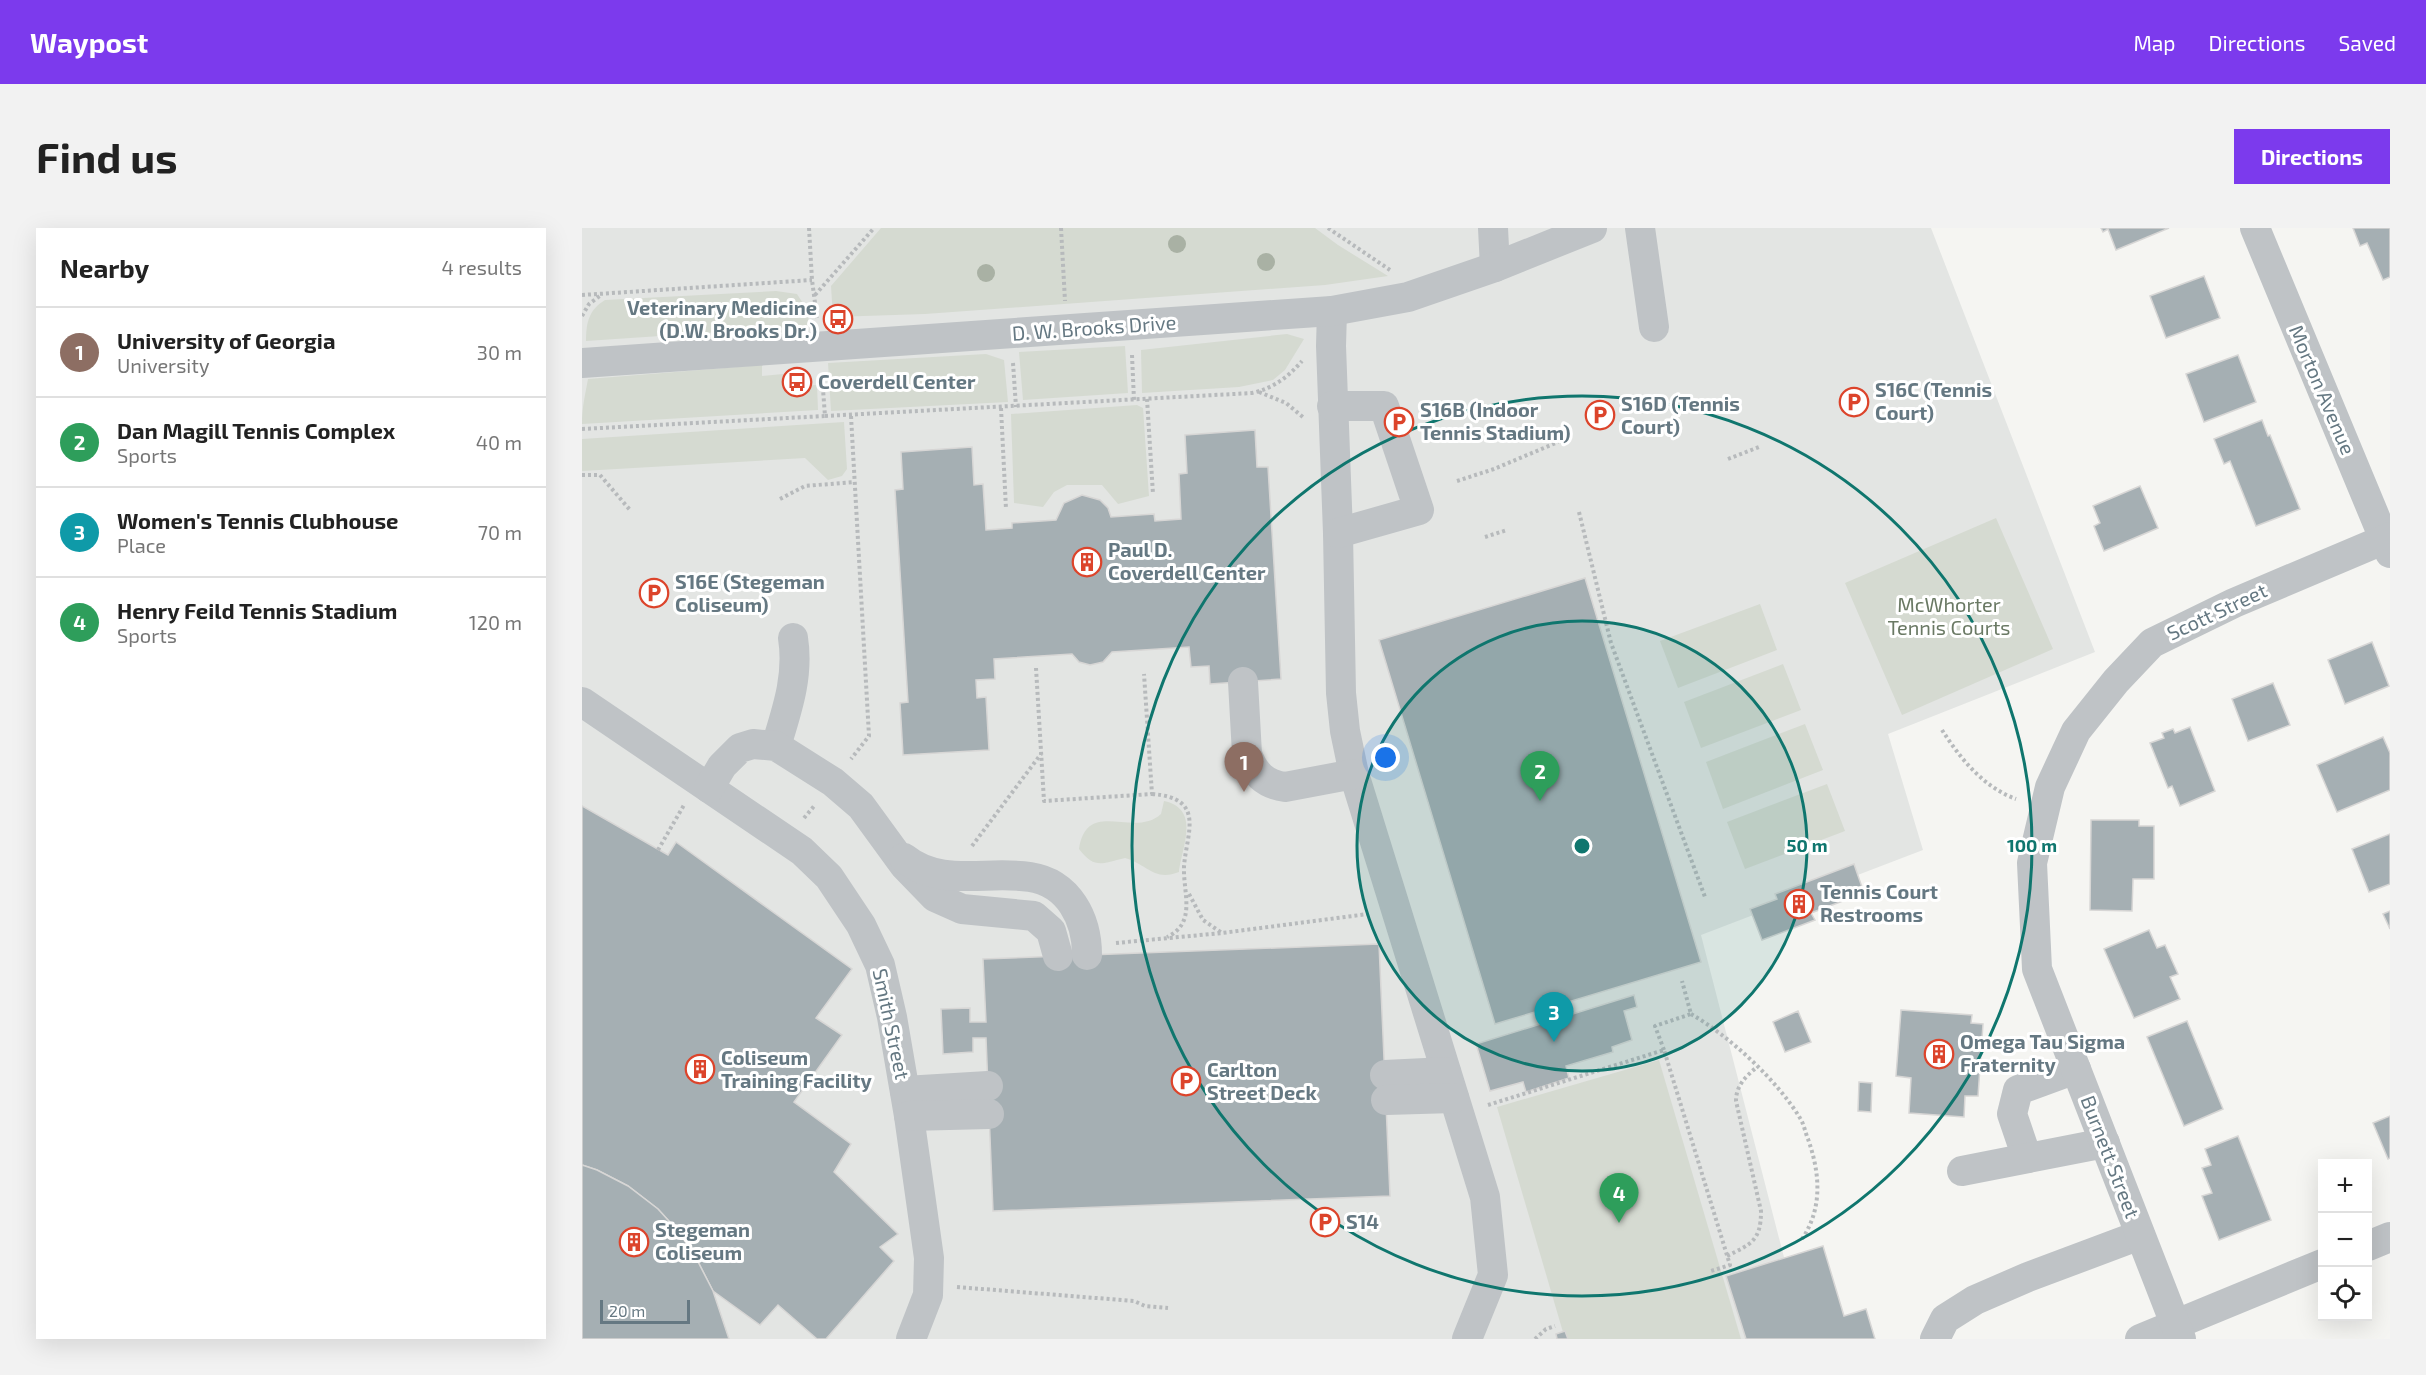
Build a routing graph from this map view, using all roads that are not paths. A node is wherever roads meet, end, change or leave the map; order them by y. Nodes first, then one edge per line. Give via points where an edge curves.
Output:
1 (1493, 228) edge
2 (1592, 228) edge
3 (1640, 228) edge
4 (2254, 228) edge
5 (1495, 267) junction
6 (1332, 311) junction
7 (1654, 327) dead end
8 (582, 363) edge
9 (1332, 406) junction
10 (1338, 533) junction
11 (2388, 543) edge
12 (794, 638) dead end
13 (1242, 682) dead end
14 (582, 702) edge
15 (2076, 731) joint
16 (776, 746) junction
17 (1354, 774) junction
18 (709, 788) junction
19 (894, 850) junction
20 (2076, 1069) junction
21 (1385, 1088) dead end
22 (1461, 1092) junction
23 (988, 1100) dead end
24 (907, 1103) junction
25 (2104, 1143) junction
26 (2027, 1158) junction
27 (1962, 1171) dead end
28 (2140, 1235) junction
29 (2390, 1237) edge
30 (2372, 1244) edge
31 (2318, 1266) edge
32 (2178, 1332) edge
33 (910, 1339) edge
34 (1467, 1339) edge
35 (1935, 1339) edge
36 (2140, 1339) edge

1 - 5 street
2 - 5 street, D. W. Brooks Drive
3 - 7 street
4 - 11 street, Morton Avenue
5 - 6 street, D. W. Brooks Drive via 1408,297
6 - 8 street, D. W. Brooks Drive
6 - 9 street
9 - 10 street
9 - 10 street via 1384,406 1419,510
10 - 17 street via 1341,693
11 - 15 street, Scott Street via 2234,603 2152,643
12 - 16 street via 791,696
13 - 17 street via 1247,754 1262,778 1289,787
14 - 18 street, Smith Street
15 - 20 street, Burnett Street via 2050,787 2032,863 2037,969
16 - 18 street via 740,747
16 - 19 street via 840,786 861,806
17 - 22 street
18 - 24 street, Smith Street via 802,851 829,877 861,925 880,964
19 - 19 street via 918,882 946,903 982,912 1025,914 1041,921 1054,937 1084,946 1070,908 1053,897 1027,892 969,891 940,880
20 - 25 street, Burnett Street
20 - 26 street via 2018,1090 2012,1114
21 - 22 street
22 - 34 street via 1485,1197 1493,1275
23 - 24 street
24 - 33 street, Smith Street via 929,1258 928,1295
25 - 26 street
25 - 28 street, Burnett Street
26 - 27 street
28 - 32 street, Burnett Street
28 - 35 street via 1975,1300 1945,1319
29 - 30 street
31 - 32 street
32 - 36 street

